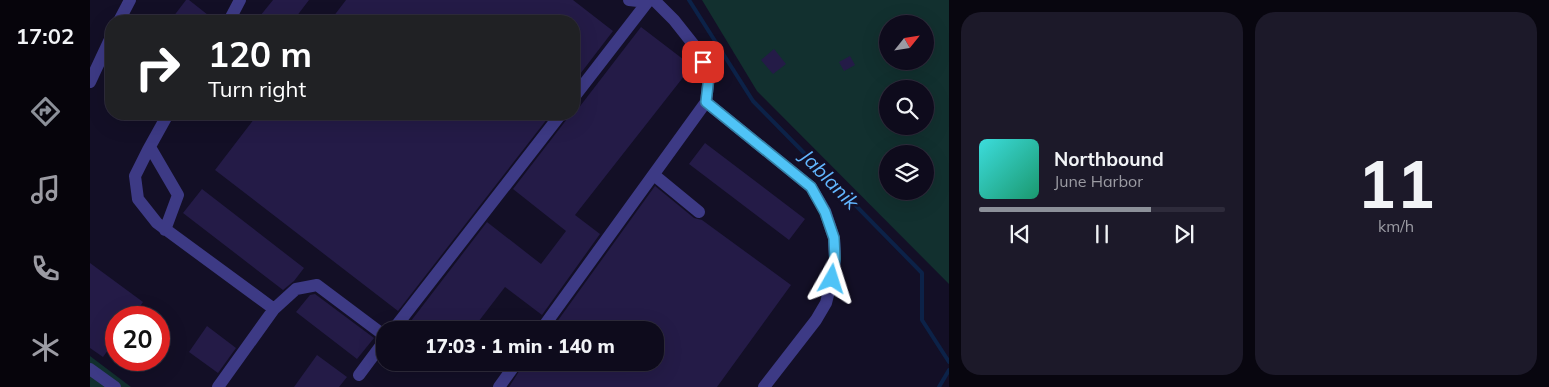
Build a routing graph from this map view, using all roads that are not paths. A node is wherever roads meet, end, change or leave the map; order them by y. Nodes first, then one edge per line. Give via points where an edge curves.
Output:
1 (130, 0) edge
2 (240, 0) edge
3 (629, 0) edge
4 (639, 0) edge
5 (649, 0) edge
6 (654, 0) edge
7 (122, 15) edge
8 (232, 15) edge
9 (105, 47) edge
10 (94, 64) edge
11 (90, 82) edge
12 (580, 89) edge
13 (706, 102) junction
14 (165, 120) edge
15 (556, 120) edge
16 (150, 147) junction
17 (654, 175) junction
18 (699, 212) dead end
19 (166, 230) junction
20 (274, 309) junction
21 (400, 321) edge
22 (548, 321) edge
23 (376, 331) edge
24 (376, 351) edge
25 (90, 369) edge
26 (511, 371) edge
27 (359, 375) dead end
28 (115, 387) edge
29 (218, 387) edge
30 (499, 387) edge
31 (764, 387) edge

1 - 7 street
2 - 8 street
3 - 4 street
5 - 12 street
6 - 13 street via 697,49 709,76
9 - 10 street
10 - 11 street
13 - 17 street
13 - 31 street via 811,187 834,238 835,259 826,303
14 - 16 street
15 - 21 street
16 - 19 street via 178,195
16 - 19 street via 135,176 138,199
17 - 18 street
17 - 22 street
19 - 20 street
20 - 23 street via 296,289 317,285
20 - 29 street
24 - 27 street
25 - 28 street
26 - 30 street

